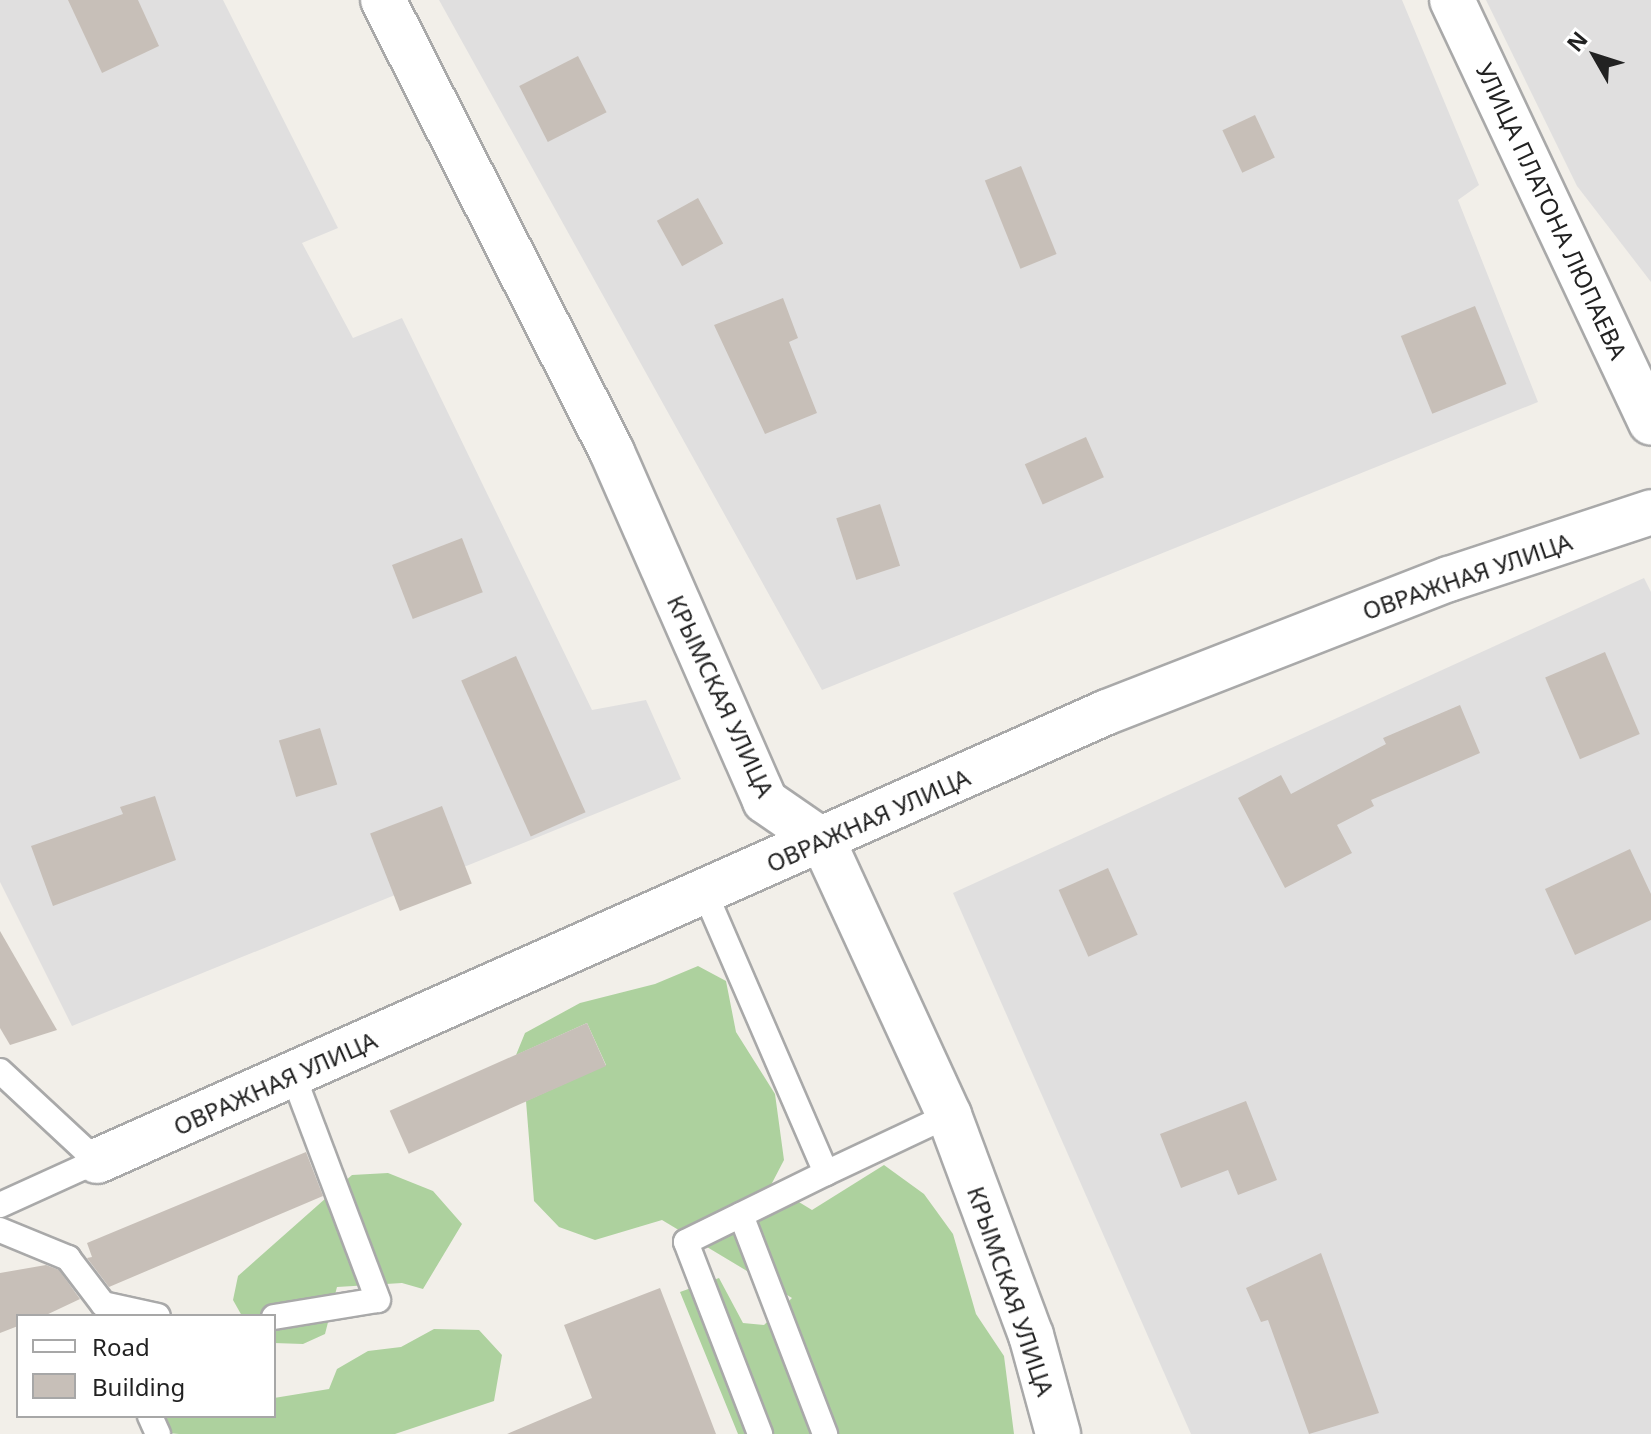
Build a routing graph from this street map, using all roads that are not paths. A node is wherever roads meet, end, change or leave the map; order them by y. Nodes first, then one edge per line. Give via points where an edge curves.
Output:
1 (383, 0) edge
2 (1452, 0) edge
3 (1651, 422) edge
4 (1651, 512) edge
5 (823, 841) junction
6 (705, 893) junction
7 (0, 1071) edge
8 (293, 1075) junction
9 (949, 1115) junction
10 (97, 1161) junction
11 (826, 1173) junction
12 (0, 1205) edge
13 (741, 1215) junction
14 (0, 1230) edge
15 (105, 1310) edge
16 (140, 1314) edge
17 (276, 1317) edge
18 (760, 1434) edge
19 (825, 1434) edge
20 (1058, 1434) edge

1 - 5 street, КРЫМСКАЯ УЛИЦА via 612,452 765,801
2 - 3 street, УЛИЦА ПЛАТОНА ЛЮПАЕВА
4 - 5 street, ОВРАЖНАЯ УЛИЦА via 1449,579 1107,712
5 - 6 street, ОВРАЖНАЯ УЛИЦА
5 - 9 street, КРЫМСКАЯ УЛИЦА
6 - 8 street, ОВРАЖНАЯ УЛИЦА
6 - 11 lane
7 - 10 lane
8 - 10 street, ОВРАЖНАЯ УЛИЦА
8 - 17 lane via 378,1300
9 - 11 lane
9 - 20 street, КРЫМСКАЯ УЛИЦА via 1031,1335
10 - 12 lane
11 - 13 lane
13 - 18 lane via 686,1242
13 - 19 lane
14 - 15 lane via 68,1258
15 - 16 lane

